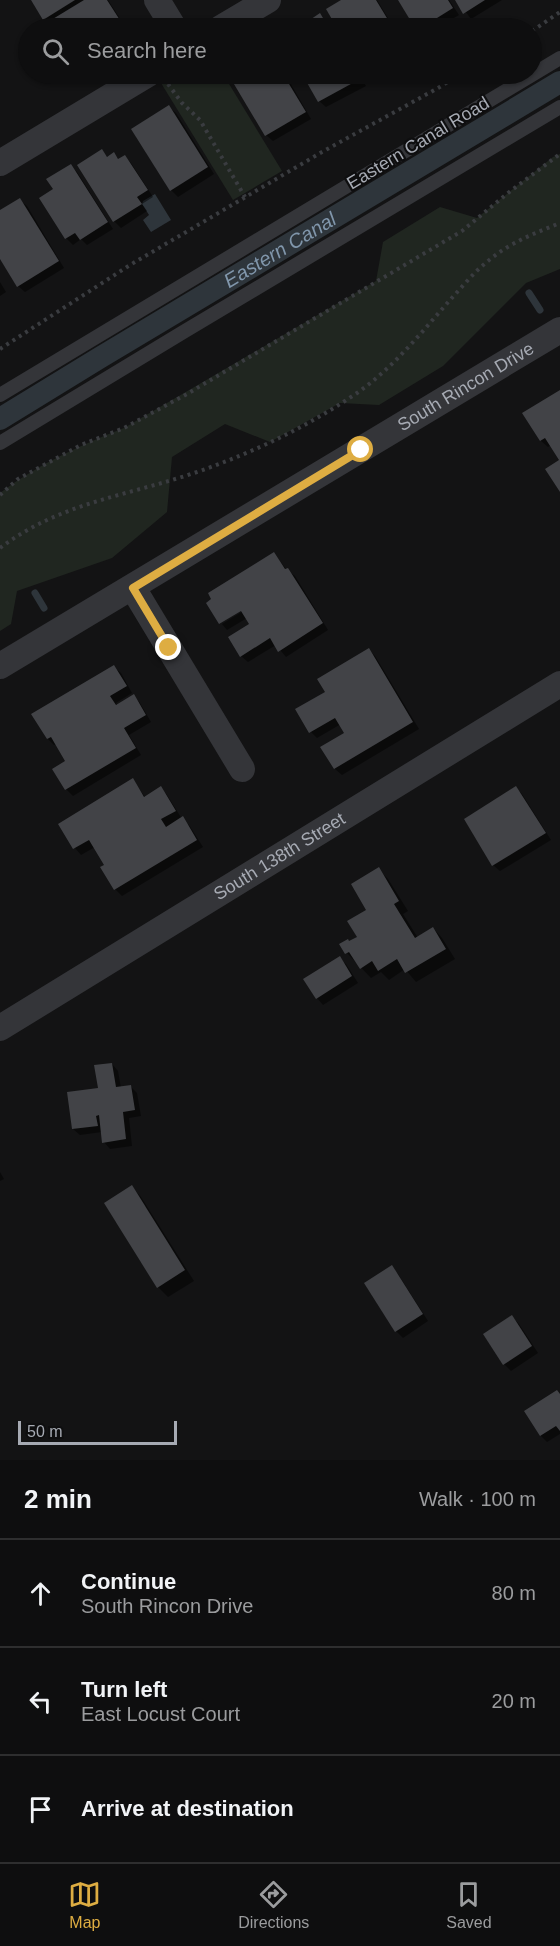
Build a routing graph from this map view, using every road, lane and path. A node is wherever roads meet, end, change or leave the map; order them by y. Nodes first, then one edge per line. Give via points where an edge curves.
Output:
1 (157, 0) edge
2 (268, 0) edge
3 (560, 12) edge
4 (168, 18) edge
5 (238, 18) edge
6 (542, 24) edge
7 (560, 58) edge
8 (542, 69) edge
9 (146, 84) edge
10 (163, 84) edge
11 (445, 84) edge
12 (517, 84) edge
13 (560, 107) edge
14 (560, 154) edge
15 (0, 163) edge
16 (245, 197) junction
17 (560, 222) edge
18 (560, 330) edge
19 (0, 349) edge
20 (0, 395) edge
21 (0, 443) edge
22 (0, 495) edge
23 (0, 548) edge
24 (133, 588) junction
25 (0, 666) edge
26 (560, 684) edge
27 (242, 769) dead end
28 (0, 1028) edge

1 - 4 street
2 - 5 street
3 - 6 path
7 - 8 lane, Eastern Canal Road
9 - 15 street
10 - 16 path via 200,120
11 - 16 path
12 - 20 lane, Eastern Canal Road
13 - 21 lane
14 - 22 path via 462,231 423,255 187,394 18,479
16 - 19 path
17 - 23 path via 525,237 488,260 398,360 306,425 220,464 54,516
18 - 24 street, South Rincon Drive
24 - 25 street, South Rincon Drive
24 - 27 street
26 - 28 street, South 138th Street

